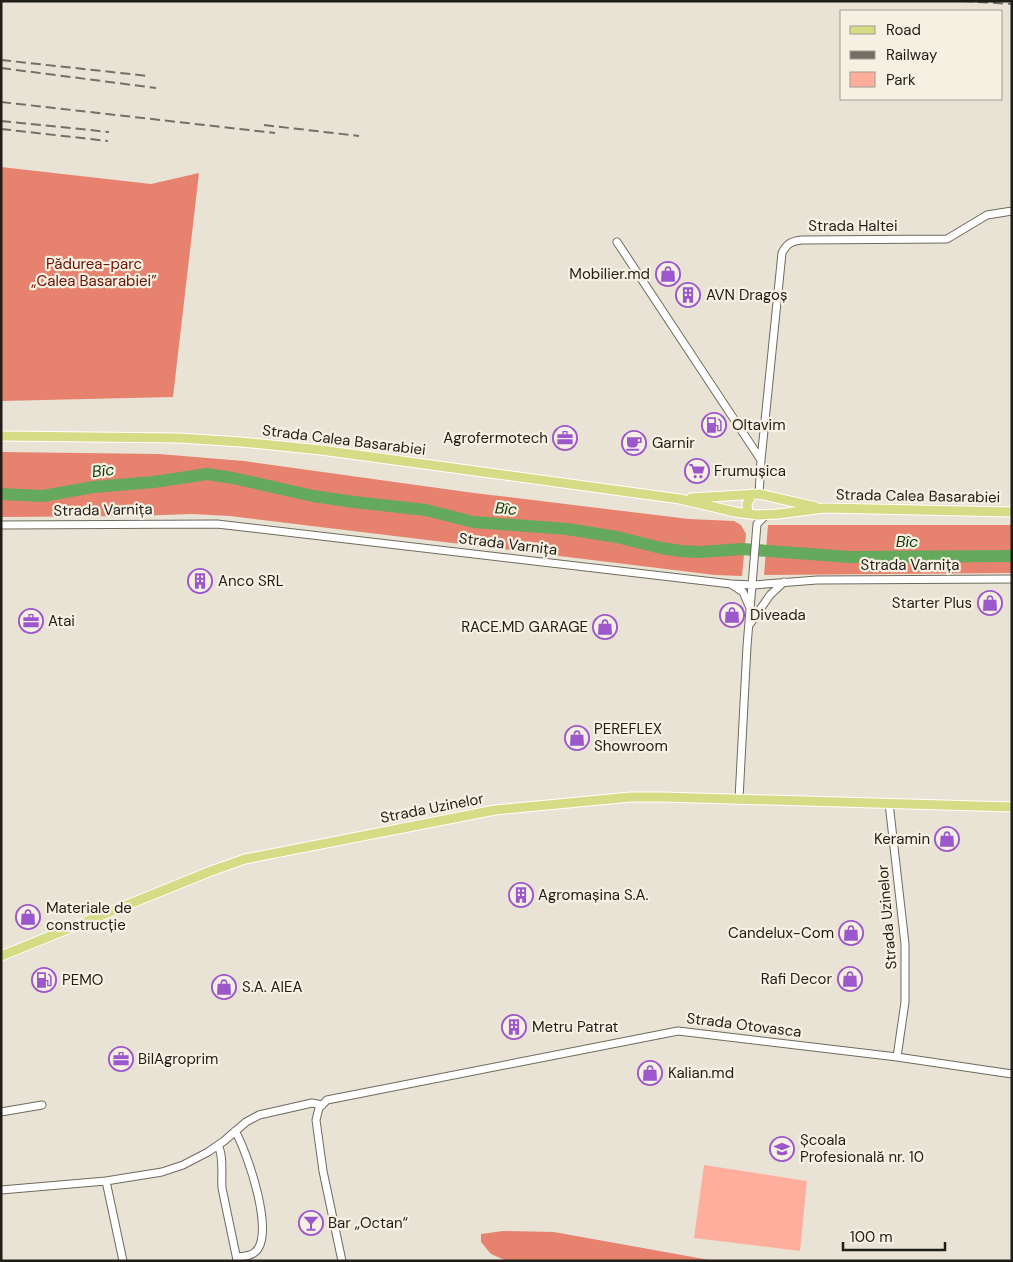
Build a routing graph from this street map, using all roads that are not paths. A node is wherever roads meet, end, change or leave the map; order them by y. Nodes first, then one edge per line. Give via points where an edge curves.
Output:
1 (1012, 211) edge
2 (617, 242) dead end
3 (1, 436) edge
4 (761, 460) junction
5 (759, 495) junction
6 (680, 499) junction
7 (824, 508) junction
8 (1012, 512) edge
9 (748, 513) junction
10 (767, 514) junction
11 (1, 525) edge
12 (757, 527) junction
13 (1012, 579) edge
14 (784, 582) junction
15 (730, 584) junction
16 (753, 585) junction
17 (750, 608) junction
18 (749, 626) junction
19 (740, 799) junction
20 (889, 804) junction
21 (1012, 807) edge
22 (1, 956) edge
23 (897, 1057) junction
24 (1012, 1074) edge
25 (325, 1102) junction
26 (42, 1105) dead end
27 (1, 1112) edge
28 (235, 1131) junction
29 (218, 1146) junction
30 (106, 1181) junction
31 (1, 1190) edge
32 (237, 1259) edge
33 (123, 1261) edge
34 (342, 1261) edge

1 - 4 street, Strada Haltei via 988,216 947,239 789,242 782,253
2 - 4 street
3 - 6 main road, Strada Calea Basarabiei via 241,442 339,452
4 - 5 street, Strada Haltei
5 - 6 main road, Strada Calea Basarabiei
5 - 7 main road, Strada Calea Basarabiei
5 - 9 main road via 747,504
5 - 10 main road via 769,505
6 - 9 main road, Strada Calea Basarabiei
7 - 8 main road, Strada Calea Basarabiei
7 - 10 main road, Strada Calea Basarabiei
9 - 10 main road, Strada Calea Basarabiei
9 - 12 street
10 - 12 street
11 - 15 street, Strada Varnița via 217,524
12 - 16 street
13 - 14 street, Strada Varnița
14 - 16 street, Strada Varnița
14 - 18 street via 767,599
15 - 16 street, Strada Varnița
15 - 17 street via 742,592
16 - 17 street
17 - 18 street
18 - 19 street
19 - 20 main road, Strada Uzinelor
19 - 22 main road, Strada Uzinelor via 631,797 495,810 245,859
20 - 21 main road, Strada Uzinelor
20 - 23 street, Strada Uzinelor via 905,944 905,1002
23 - 24 street, Strada Otovasca
23 - 25 street, Strada Otovasca via 678,1031
25 - 28 street, Strada Otovasca via 259,1115
25 - 34 street via 316,1120 323,1172
26 - 27 street
28 - 29 street, Strada Otovasca
28 - 32 street via 249,1161 262,1222 260,1247
29 - 30 street, Strada Otovasca via 183,1166
29 - 32 street via 222,1154 222,1188
30 - 31 street, Strada Otovasca
30 - 33 street

